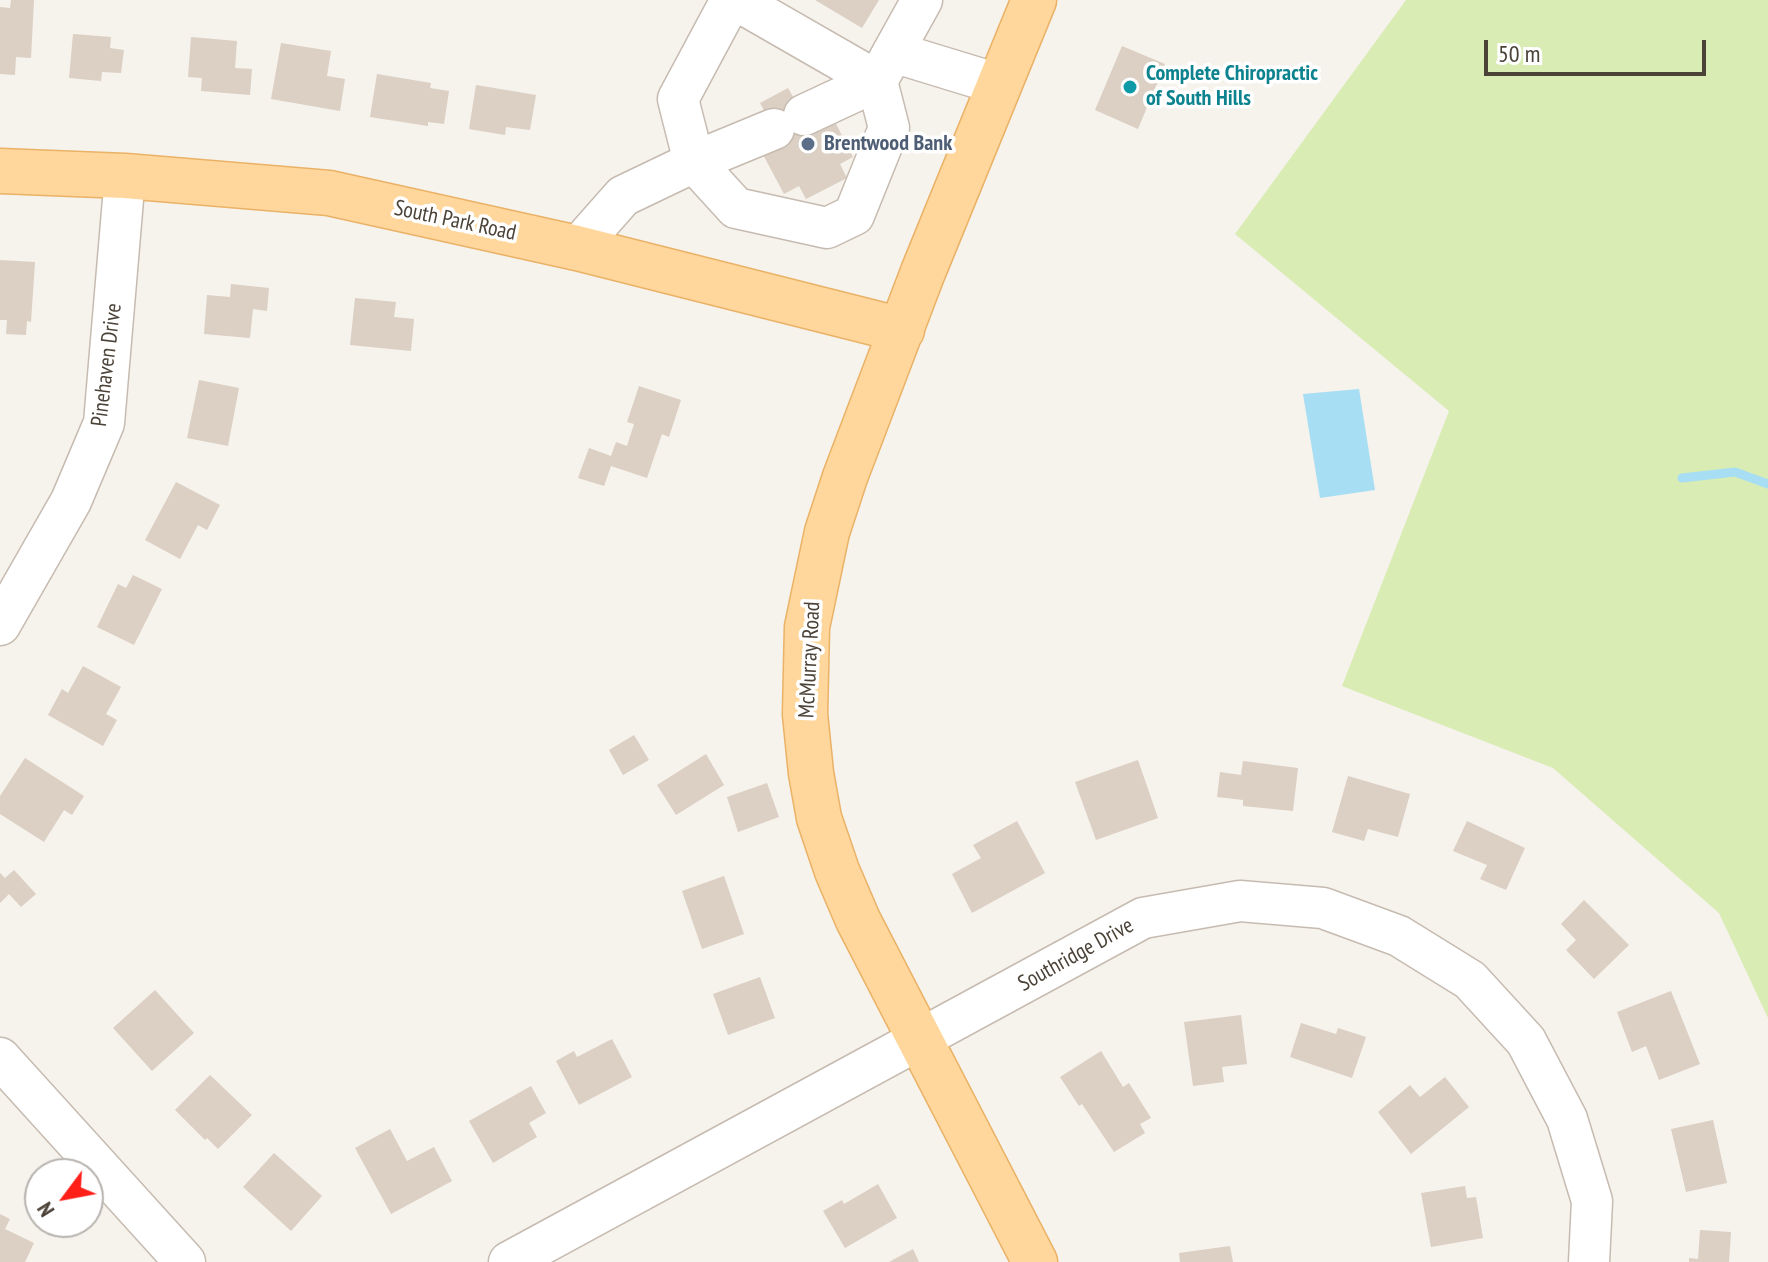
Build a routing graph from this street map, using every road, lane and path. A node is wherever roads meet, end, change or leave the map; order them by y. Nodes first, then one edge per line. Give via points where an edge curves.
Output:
1 (733, 0) edge
2 (922, 0) edge
3 (1034, 0) edge
4 (885, 67) junction
5 (1001, 85) junction
6 (694, 162) junction
7 (0, 171) edge
8 (125, 176) junction
9 (577, 248) junction
10 (902, 330) junction
11 (0, 625) edge
12 (920, 1041) junction
13 (0, 1058) edge
14 (185, 1262) edge
15 (509, 1262) edge
16 (1035, 1262) edge
17 (1589, 1262) edge

1 - 4 street
1 - 6 street via 678,99
2 - 4 street
3 - 5 main road, McMurray Road
4 - 5 street
4 - 6 street via 789,122
4 - 6 street via 889,128 854,215 827,228 736,208
5 - 10 main road, McMurray Road
6 - 9 street via 623,196
7 - 8 main road, South Park Road
8 - 9 main road, South Park Road via 329,193
8 - 11 street, Pinehaven Drive via 104,423 71,501
9 - 10 main road, South Park Road
10 - 12 main road, McMurray Road via 827,532 807,627 805,714 819,818 837,871
12 - 15 street, Southridge Drive
12 - 16 main road, McMurray Road
12 - 17 street, Southridge Drive via 1143,918 1240,901 1323,908 1399,936 1470,980 1526,1041 1567,1119 1592,1201
13 - 14 street

